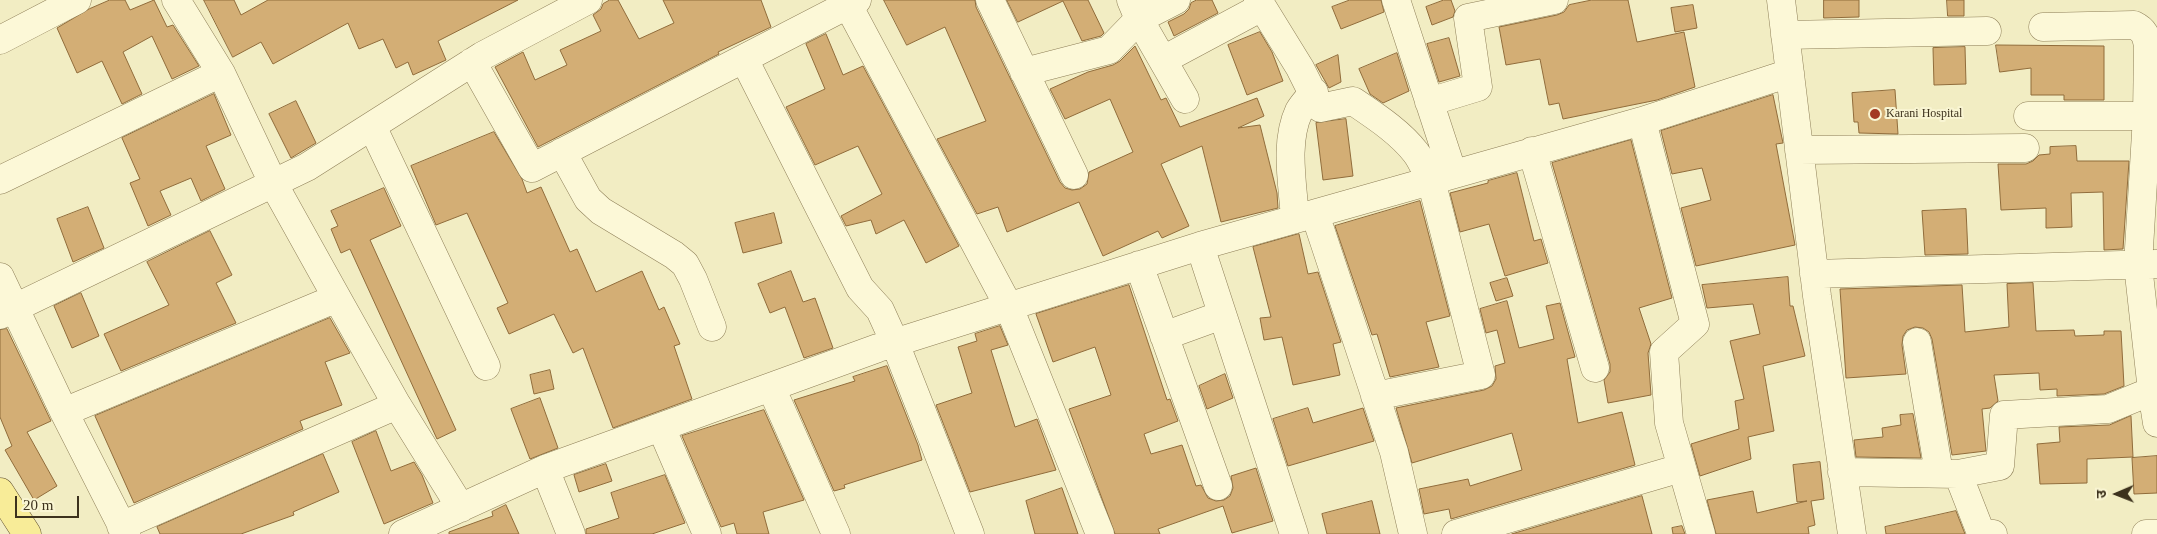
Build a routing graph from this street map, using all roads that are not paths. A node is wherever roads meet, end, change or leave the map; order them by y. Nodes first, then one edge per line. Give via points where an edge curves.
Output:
1 (176, 0) edge
2 (588, 0) edge
3 (990, 0) edge
4 (1176, 0) edge
5 (1396, 0) edge
6 (1554, 0) edge
7 (1781, 0) edge
8 (852, 2) edge
9 (62, 3) edge
10 (1260, 4) edge
11 (1135, 9) edge
12 (2043, 27) dead end
13 (1987, 31) dead end
14 (1785, 35) junction
15 (0, 40) edge
16 (744, 59) junction
17 (1163, 60) junction
18 (472, 62) junction
19 (1024, 72) junction
20 (1790, 72) junction
21 (221, 73) junction
22 (1314, 92) junction
23 (1185, 99) dead end
24 (1429, 102) junction
25 (2028, 116) dead end
26 (2152, 116) edge
27 (1642, 121) junction
28 (372, 126) junction
29 (2025, 148) dead end
30 (1799, 150) junction
31 (1532, 151) junction
32 (562, 152) junction
33 (1074, 175) dead end
34 (1442, 177) junction
35 (0, 180) edge
36 (273, 183) junction
37 (1305, 217) junction
38 (1200, 246) junction
39 (1139, 265) junction
40 (2148, 265) edge
41 (1814, 274) junction
42 (0, 277) edge
43 (336, 298) junction
44 (1009, 307) junction
45 (7, 312) edge
46 (1222, 315) junction
47 (712, 327) dead end
48 (1164, 336) junction
49 (1917, 342) dead end
50 (895, 343) junction
51 (486, 366) dead end
52 (1595, 368) dead end
53 (771, 387) junction
54 (1375, 396) junction
55 (397, 405) junction
56 (2155, 405) edge
57 (64, 412) junction
58 (661, 427) junction
59 (1681, 468) junction
60 (545, 469) junction
61 (1842, 472) junction
62 (1949, 473) junction
63 (1218, 486) dead end
64 (0, 492) edge
65 (461, 508) junction
66 (123, 530) edge
67 (27, 534) edge
68 (403, 534) edge
69 (571, 534) edge
70 (706, 534) edge
71 (836, 534) edge
72 (970, 534) edge
73 (1100, 534) edge
74 (1294, 534) edge
75 (1413, 534) edge
76 (1456, 534) edge
77 (1701, 534) edge
78 (1852, 534) edge
79 (1993, 534) edge
80 (2146, 534) edge
81 (2157, 534) edge

1 - 21 street
2 - 18 street
3 - 19 street
4 - 11 street
5 - 24 street
6 - 24 street via 1468,18 1478,87
7 - 14 street
8 - 16 street
8 - 44 street
9 - 15 street
10 - 17 street
10 - 22 street
11 - 17 street
11 - 19 street via 1109,50
12 - 26 street via 2134,25 2143,30 2148,46
13 - 14 street
14 - 20 street
16 - 32 street
16 - 50 street via 860,288 880,310
17 - 23 street
18 - 28 street
18 - 32 street via 532,168
19 - 33 street
20 - 27 street
20 - 30 street
21 - 35 street
21 - 36 street
22 - 34 street via 1320,108 1353,101 1386,125
22 - 37 street via 1300,110 1290,150
24 - 34 street
25 - 26 street
26 - 40 street
27 - 31 street
27 - 59 street via 1695,324 1664,352 1669,423
28 - 36 street via 307,167
28 - 51 street
29 - 30 street
30 - 41 street
31 - 34 street
31 - 52 street
32 - 47 street via 588,199 601,211 685,264
34 - 37 street
34 - 54 street via 1481,375
36 - 43 street
36 - 45 street
37 - 38 street
37 - 54 street
38 - 39 street
38 - 46 street
39 - 44 street
39 - 48 street
40 - 41 street
40 - 56 street
41 - 61 street
42 - 45 street
43 - 55 street
43 - 57 street
44 - 50 street
44 - 73 street
45 - 57 street
46 - 48 street
46 - 74 street
48 - 63 street
49 - 62 street
50 - 53 street
50 - 72 street
53 - 58 street
53 - 71 street
54 - 75 street via 1394,452
55 - 65 street
55 - 66 street
56 - 62 street via 2004,415 2000,466
57 - 66 street
58 - 60 street
58 - 70 street
59 - 76 street
59 - 77 street
60 - 65 street
60 - 69 street
61 - 62 street
61 - 78 street
62 - 79 street via 1981,533
64 - 67 main road
65 - 68 street
80 - 81 street

